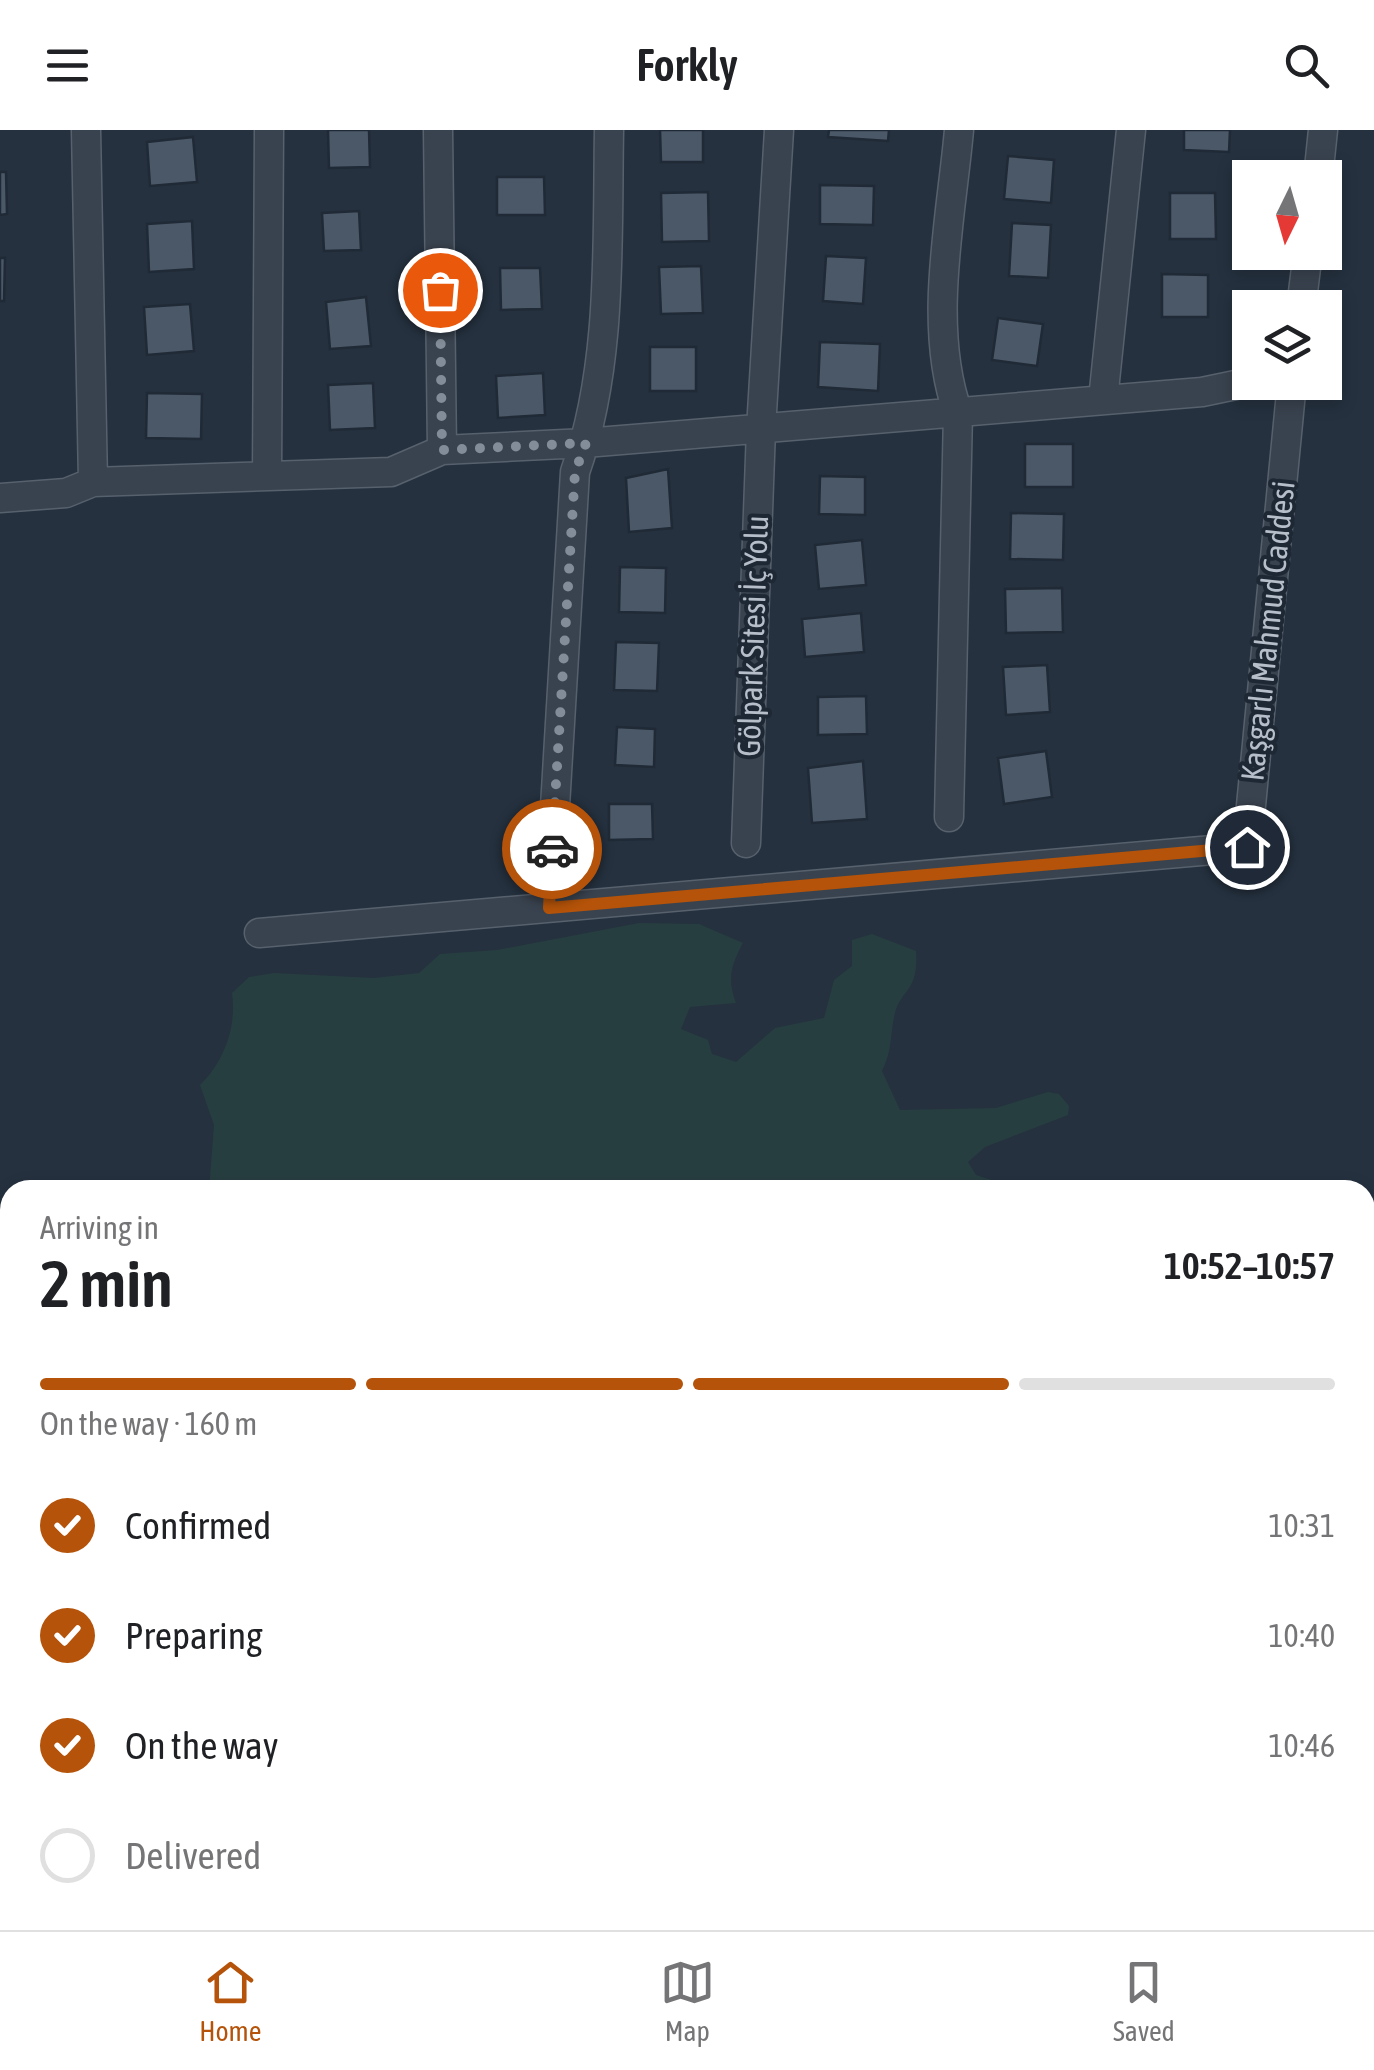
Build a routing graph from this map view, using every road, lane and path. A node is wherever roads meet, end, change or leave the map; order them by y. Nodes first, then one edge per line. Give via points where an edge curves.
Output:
1 (86, 130) edge
2 (269, 130) edge
3 (438, 130) edge
4 (609, 130) edge
5 (779, 130) edge
6 (958, 130) edge
7 (1130, 130) edge
8 (1324, 130) edge
9 (1320, 160) edge
10 (1232, 386) edge
11 (1103, 400) junction
12 (1290, 400) edge
13 (958, 412) junction
14 (760, 429) junction
15 (586, 443) junction
16 (442, 450) junction
17 (267, 476) junction
18 (94, 482) junction
19 (0, 498) edge
20 (949, 817) dead end
21 (746, 843) dead end
22 (549, 908) junction
23 (258, 933) dead end

1 - 18 street
2 - 17 street
3 - 16 street
4 - 15 street via 606,304
5 - 14 street, Gölpark Sitesi İç Yolu
6 - 13 street via 944,313 949,387
7 - 11 street
8 - 9 street
10 - 11 street
11 - 13 street
12 - 22 street, Kaşgarlı Mahmud Caddesi via 1247,847
13 - 14 street
13 - 20 street
14 - 15 street
14 - 21 street, Gölpark Sitesi İç Yolu
15 - 16 street
15 - 22 street via 575,472
16 - 17 street via 391,472
17 - 18 street
18 - 19 street via 66,493
22 - 23 street, Kaşgarlı Mahmud Caddesi

